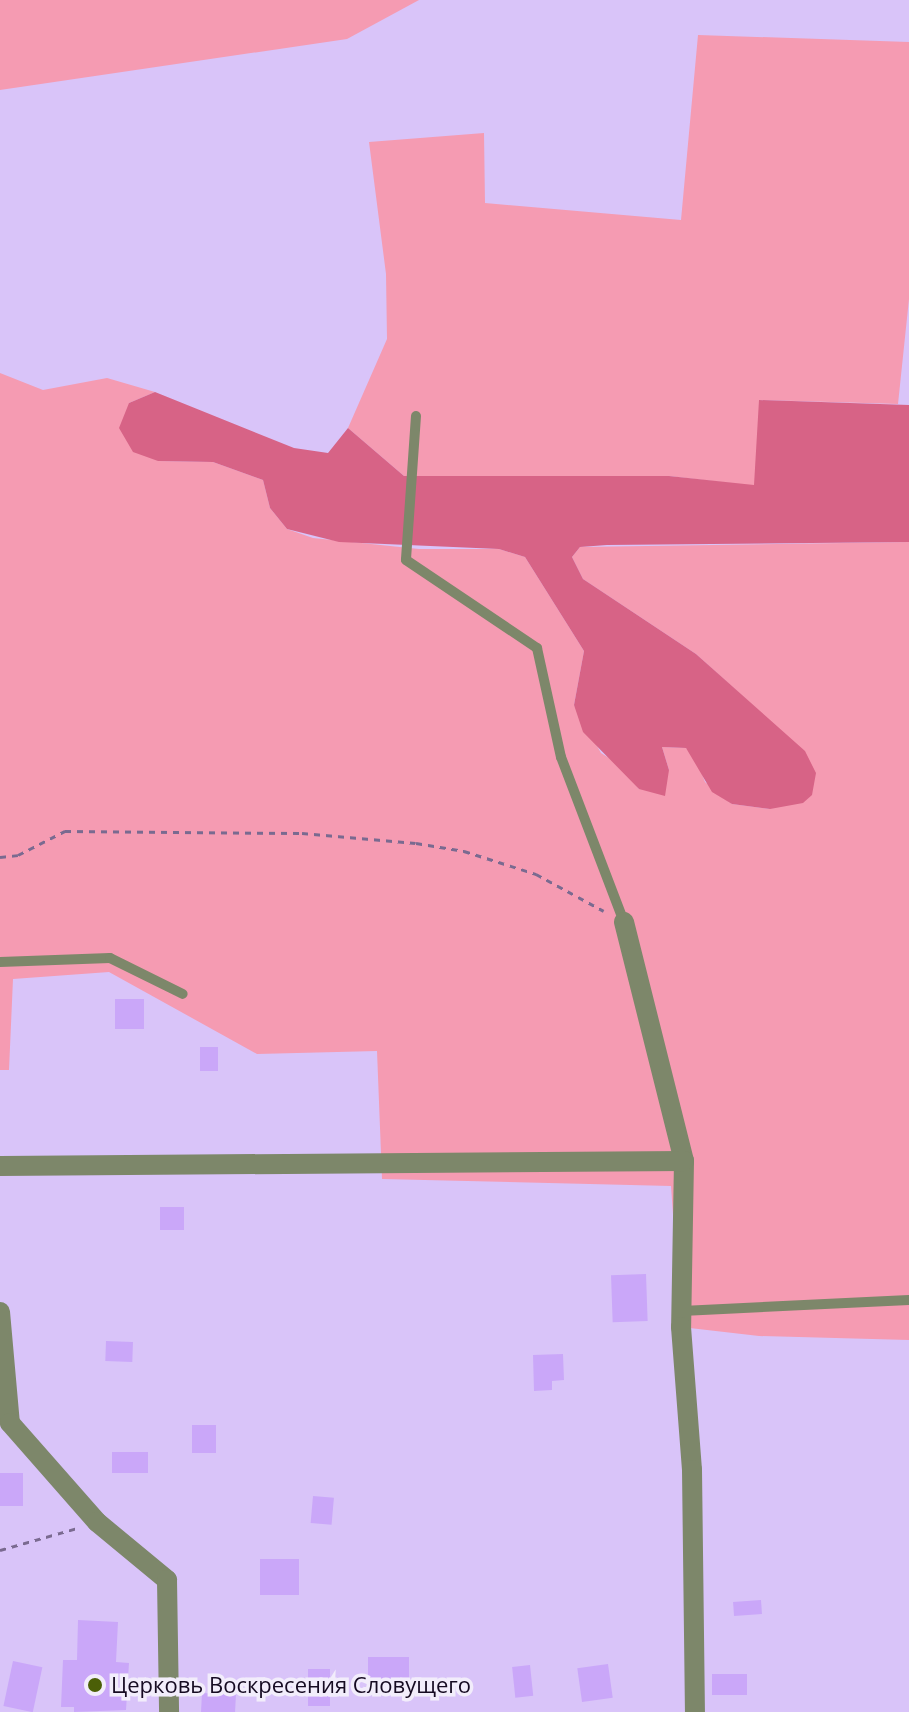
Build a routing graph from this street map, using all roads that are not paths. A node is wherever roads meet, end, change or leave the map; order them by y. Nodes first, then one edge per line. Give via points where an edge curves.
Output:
1 (416, 416) dead end
2 (624, 922) joint
3 (0, 962) edge
4 (183, 994) dead end
5 (684, 1161) junction
6 (0, 1166) edge
7 (909, 1300) edge
8 (682, 1311) junction
9 (0, 1312) edge
10 (169, 1712) edge
11 (695, 1712) edge

1 - 2 lane via 406,560 537,648 561,757
2 - 5 street
3 - 4 lane via 110,958
5 - 6 street
5 - 8 street
7 - 8 lane
8 - 11 street via 692,1470
9 - 10 street via 10,1423 97,1522 167,1580

